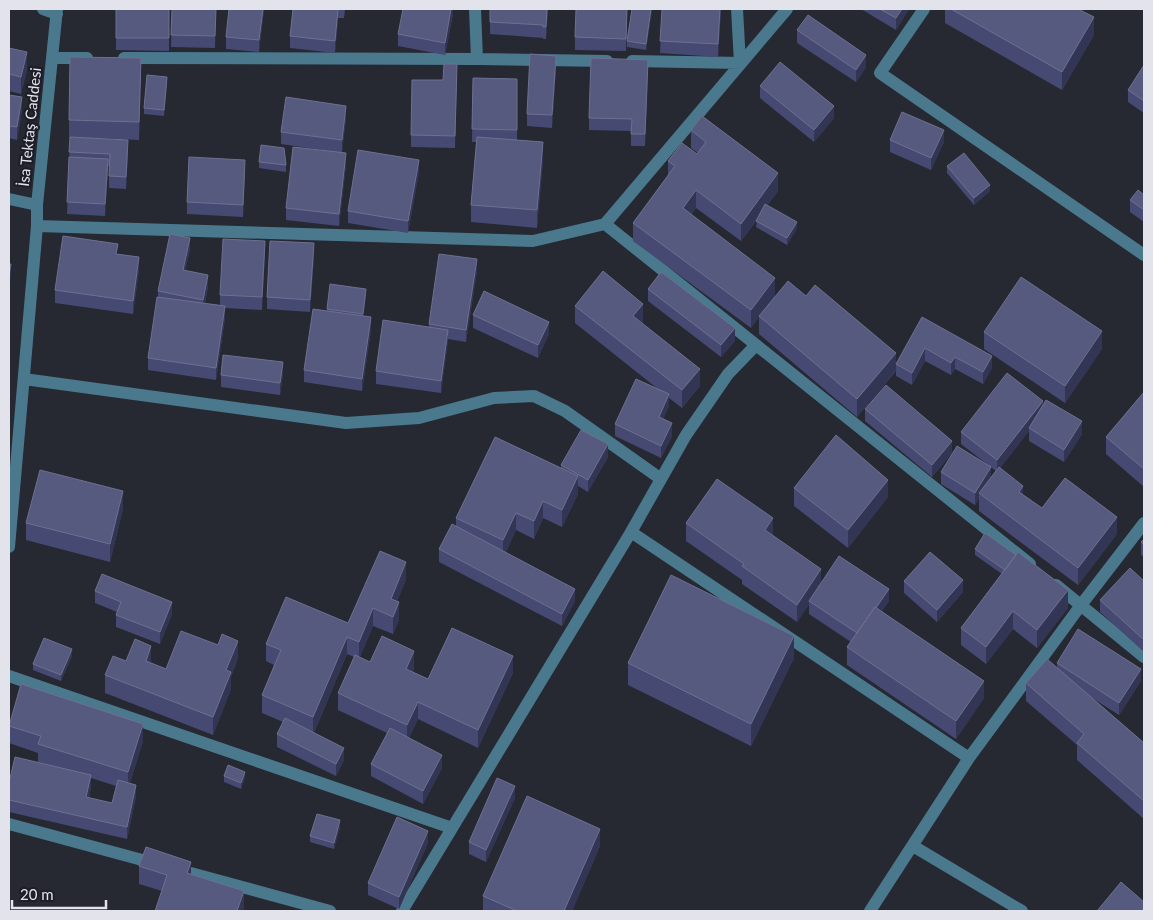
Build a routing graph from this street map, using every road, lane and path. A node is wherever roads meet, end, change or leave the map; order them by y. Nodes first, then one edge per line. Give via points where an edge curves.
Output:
1 (43, 9) edge
2 (475, 9) edge
3 (737, 9) edge
4 (787, 9) edge
5 (924, 9) edge
6 (57, 11) edge
7 (52, 58) junction
8 (477, 59) junction
9 (740, 63) junction
10 (9, 199) edge
11 (37, 205) junction
12 (605, 224) junction
13 (37, 226) junction
14 (1144, 255) edge
15 (756, 345) junction
16 (24, 378) junction
17 (661, 479) junction
18 (1144, 523) edge
19 (631, 532) junction
20 (9, 540) edge
21 (1081, 605) junction
22 (1144, 657) edge
23 (9, 676) edge
24 (969, 758) junction
25 (9, 824) edge
26 (452, 828) junction
27 (913, 846) junction
28 (330, 911) edge
29 (402, 911) edge
30 (870, 911) edge
31 (1022, 911) edge

1 - 6 street
2 - 8 street
3 - 9 street
4 - 9 street
5 - 14 street via 880,73
6 - 7 street, İsa Tektaş Caddesi
7 - 8 street
7 - 11 street, İsa Tektaş Caddesi
8 - 9 street
9 - 12 street
10 - 11 street
11 - 13 street, İsa Tektaş Caddesi
12 - 13 street via 533,241
12 - 15 street
13 - 16 street, İsa Tektaş Caddesi
15 - 17 street via 728,374 686,435
15 - 21 street
16 - 17 street via 346,423 419,418 494,398 534,396 565,411
16 - 20 street, İsa Tektaş Caddesi
17 - 19 street
18 - 21 street
19 - 24 street
19 - 26 street
21 - 22 street
21 - 24 street
23 - 26 street
24 - 27 street
25 - 28 street
26 - 29 street
27 - 30 street
27 - 31 street

